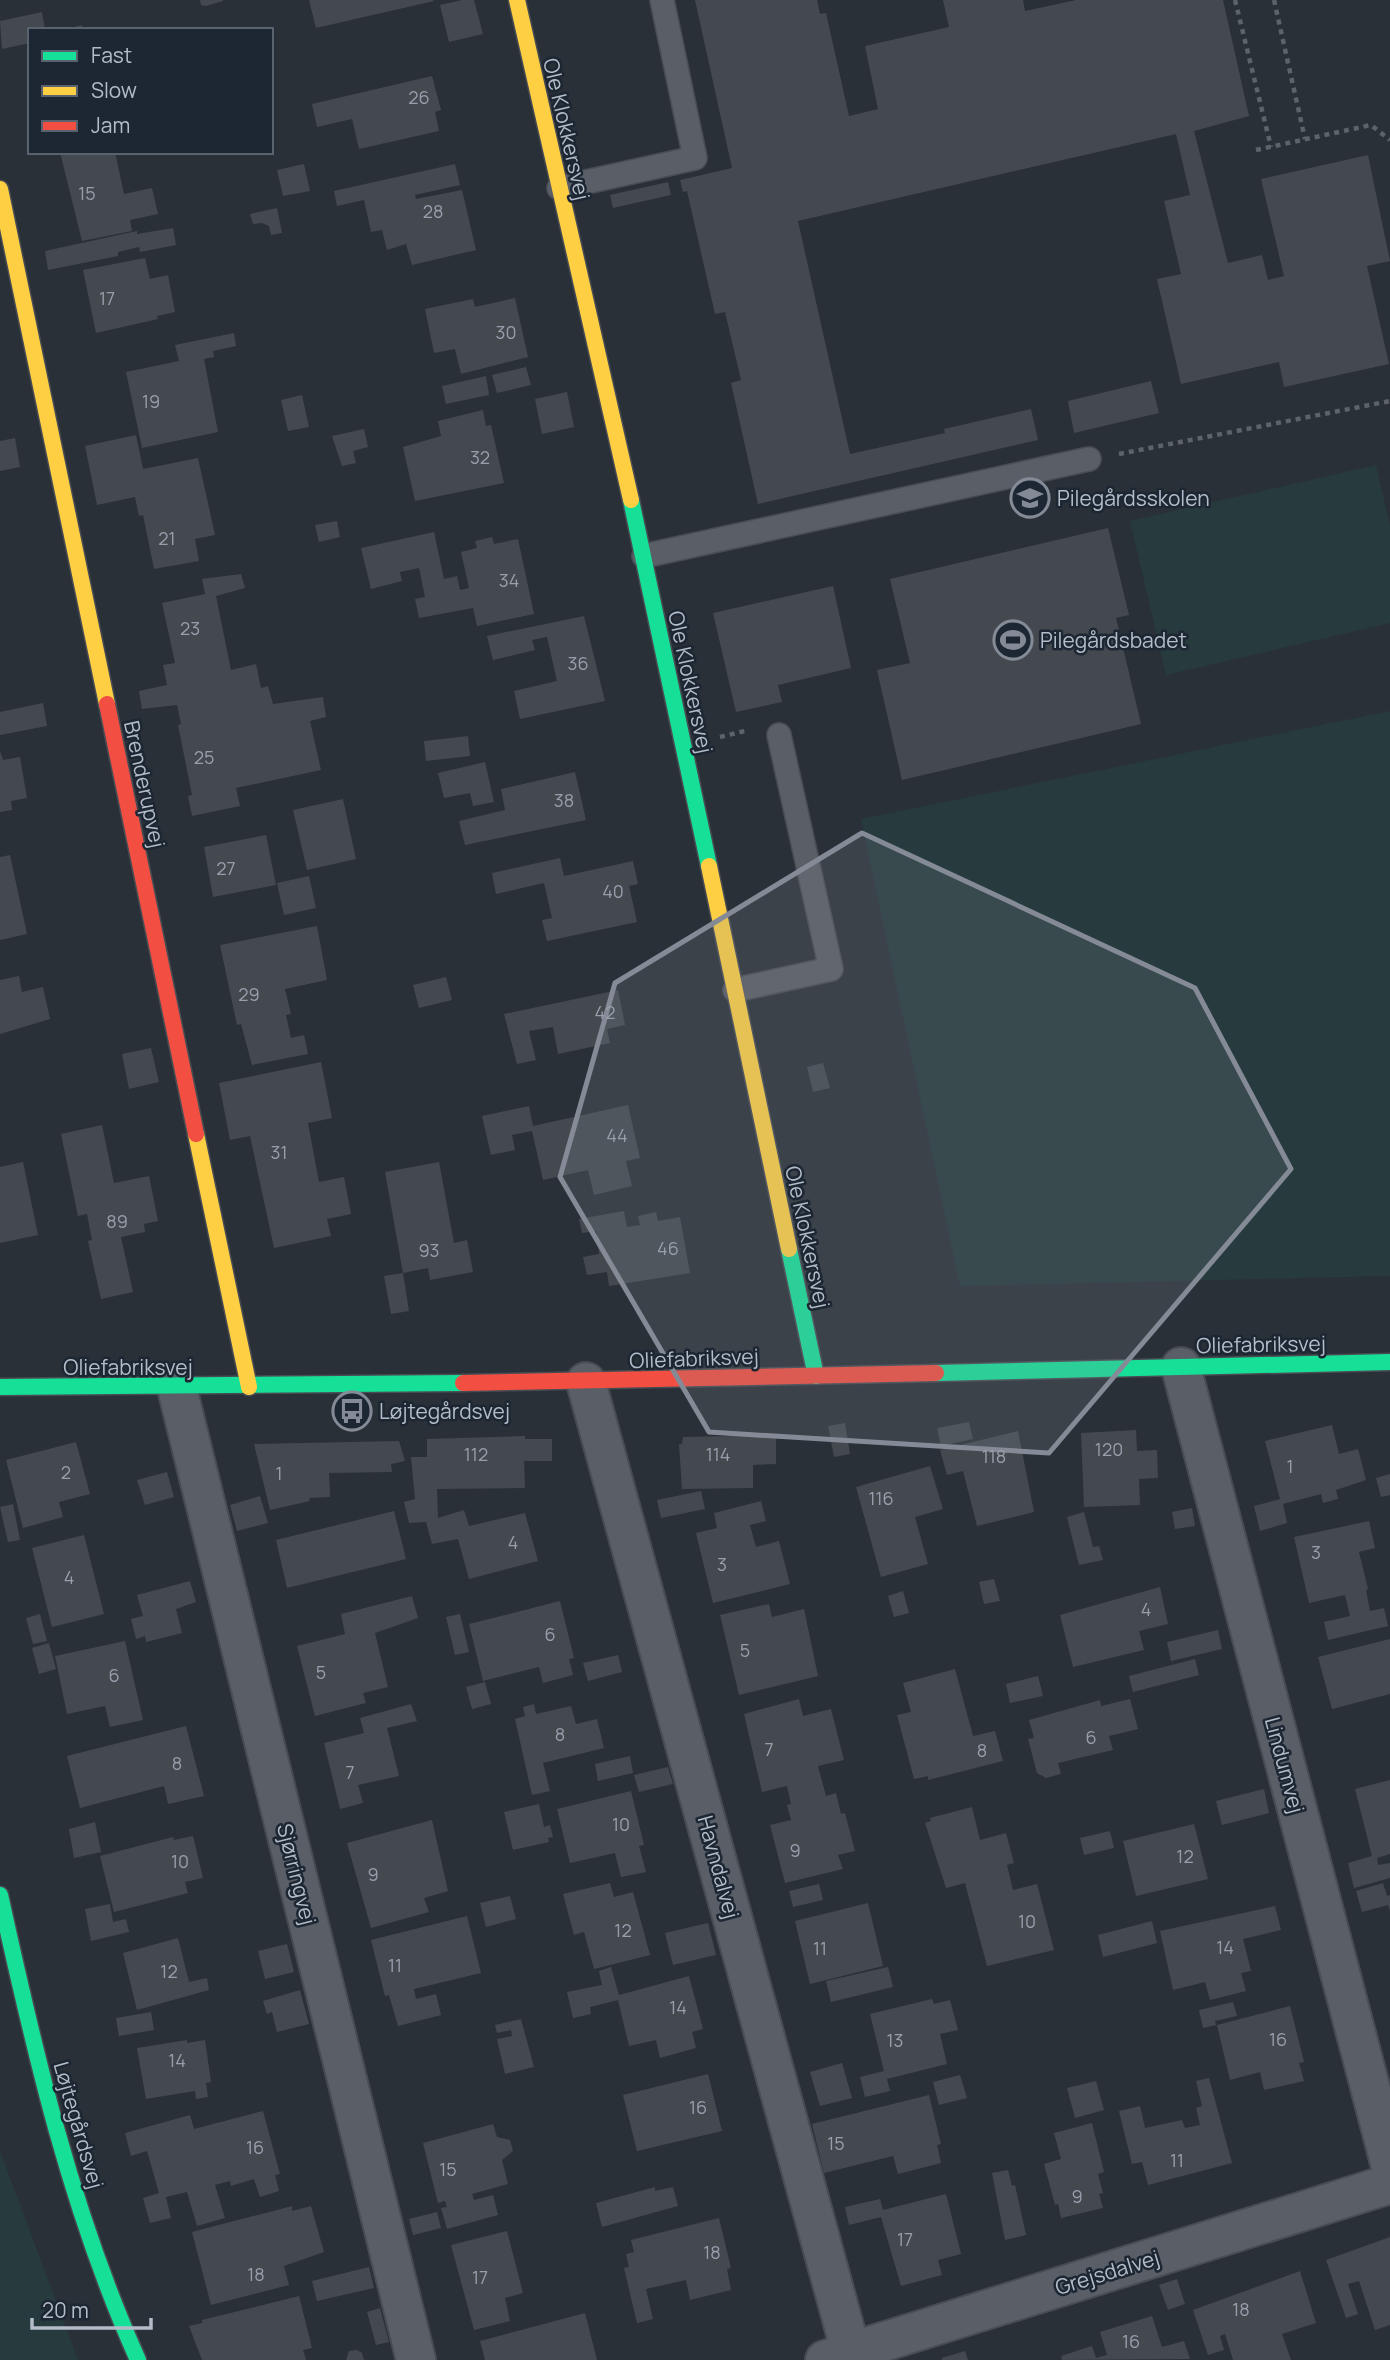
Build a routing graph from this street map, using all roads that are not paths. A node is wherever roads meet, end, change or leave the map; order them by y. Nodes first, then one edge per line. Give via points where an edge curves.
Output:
1 (517, 0) edge
2 (662, 0) edge
3 (559, 188) junction
4 (0, 189) edge
5 (1089, 459) road end
6 (643, 556) junction
7 (779, 735) road end
8 (735, 990) junction
9 (1390, 1362) edge
10 (1181, 1367) junction
11 (816, 1376) junction
12 (586, 1382) junction
13 (0, 1387) edge
14 (249, 1387) junction
15 (177, 1388) junction
16 (0, 1895) edge
17 (1390, 2163) edge
18 (1390, 2184) edge
19 (838, 2356) edge
20 (138, 2360) edge
21 (416, 2360) edge

1 - 3 street, Ole Klokkersvej
2 - 3 lane via 695,158
3 - 6 street, Ole Klokkersvej
4 - 14 street, Brenderupvej
5 - 6 lane
6 - 8 street, Ole Klokkersvej
7 - 8 lane via 831,969
8 - 11 street, Ole Klokkersvej
9 - 10 street, Oliefabriksvej
10 - 11 street, Oliefabriksvej
10 - 17 street, Lindumvej
11 - 12 street, Oliefabriksvej
12 - 14 street, Oliefabriksvej
12 - 19 street, Havndalvej
13 - 15 street, Oliefabriksvej
14 - 15 street, Oliefabriksvej
15 - 21 street, Sjørringvej
16 - 20 street, Løjtegårdsvej via 63,2151 96,2257
18 - 19 street, Grejsdalvej

